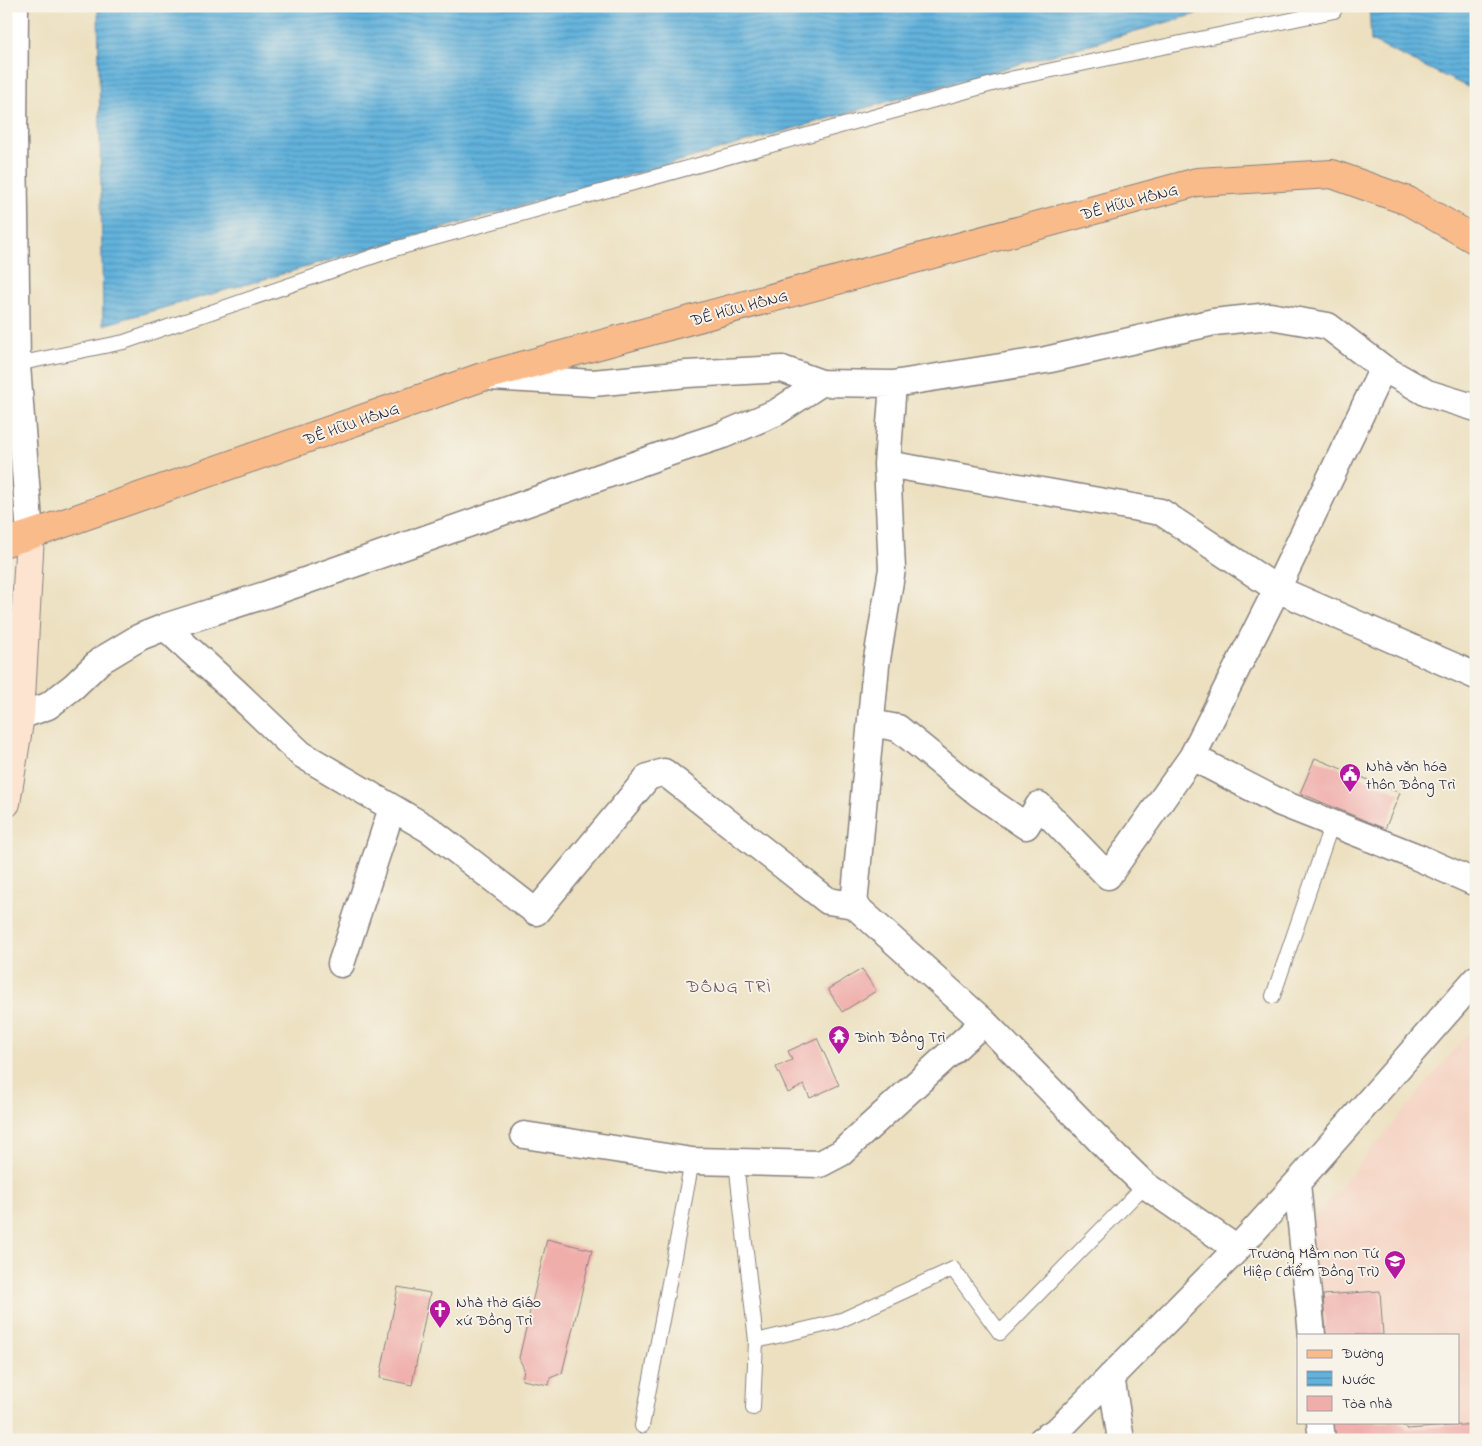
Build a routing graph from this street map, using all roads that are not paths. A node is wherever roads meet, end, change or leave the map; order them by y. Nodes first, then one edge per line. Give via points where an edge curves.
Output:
1 (15, 6) edge
2 (1334, 10) dead end
3 (1476, 240) edge
4 (11, 365) edge
5 (1383, 368) junction
6 (485, 376) junction
7 (821, 383) junction
8 (893, 384) junction
9 (1476, 408) edge
10 (887, 464) junction
11 (18, 538) edge
12 (1277, 589) junction
13 (165, 627) junction
14 (1476, 676) edge
15 (13, 715) edge
16 (870, 723) junction
17 (1192, 757) junction
18 (6, 803) edge
19 (392, 808) junction
20 (1332, 823) junction
21 (1476, 883) edge
22 (854, 905) junction
23 (341, 964) dead end
24 (1476, 979) edge
25 (1273, 996) dead end
26 (984, 1022) junction
27 (524, 1135) dead end
28 (692, 1161) junction
29 (736, 1162) junction
30 (1297, 1183) junction
31 (1146, 1185) junction
32 (1237, 1249) junction
33 (1312, 1334) edge
34 (756, 1341) junction
35 (1111, 1376) junction
36 (753, 1408) dead end
37 (1320, 1424) edge
38 (642, 1426) dead end
39 (1054, 1436) edge
40 (1121, 1440) edge
41 (1322, 1440) edge

1 - 4 street
2 - 4 lane via 1014,78 398,248 124,342
3 - 6 main road, ĐÊ HỮU HỒNG via 1408,201 1332,174 1198,182
4 - 11 street
5 - 8 street via 1328,326 1270,316 1214,322 1046,360
5 - 9 street via 1427,393
5 - 12 street
6 - 7 street via 594,383 782,369
6 - 11 main road, ĐÊ HỮU HỒNG
7 - 8 street
7 - 13 street via 778,412 723,436
8 - 10 street
10 - 12 street via 1161,512
10 - 16 street via 892,569
11 - 15 street
12 - 14 street
12 - 17 street
13 - 15 street via 140,637 100,661 48,706
13 - 19 street via 301,754
15 - 18 street
16 - 17 street via 898,728 978,793 1026,826 1040,805 1108,876
16 - 22 street
17 - 20 street via 1281,803
19 - 22 street via 430,830 536,912 648,777 664,772 828,901
19 - 23 street
20 - 21 street
20 - 25 lane
22 - 26 street
24 - 30 street
26 - 29 street via 841,1153 820,1164
26 - 31 street
27 - 28 street
28 - 29 street
28 - 38 lane
29 - 34 lane
30 - 32 street
30 - 33 street
31 - 32 street
31 - 34 lane via 1000,1333 953,1269 837,1322
32 - 35 street
34 - 36 lane
35 - 39 street
35 - 40 street
37 - 41 street

